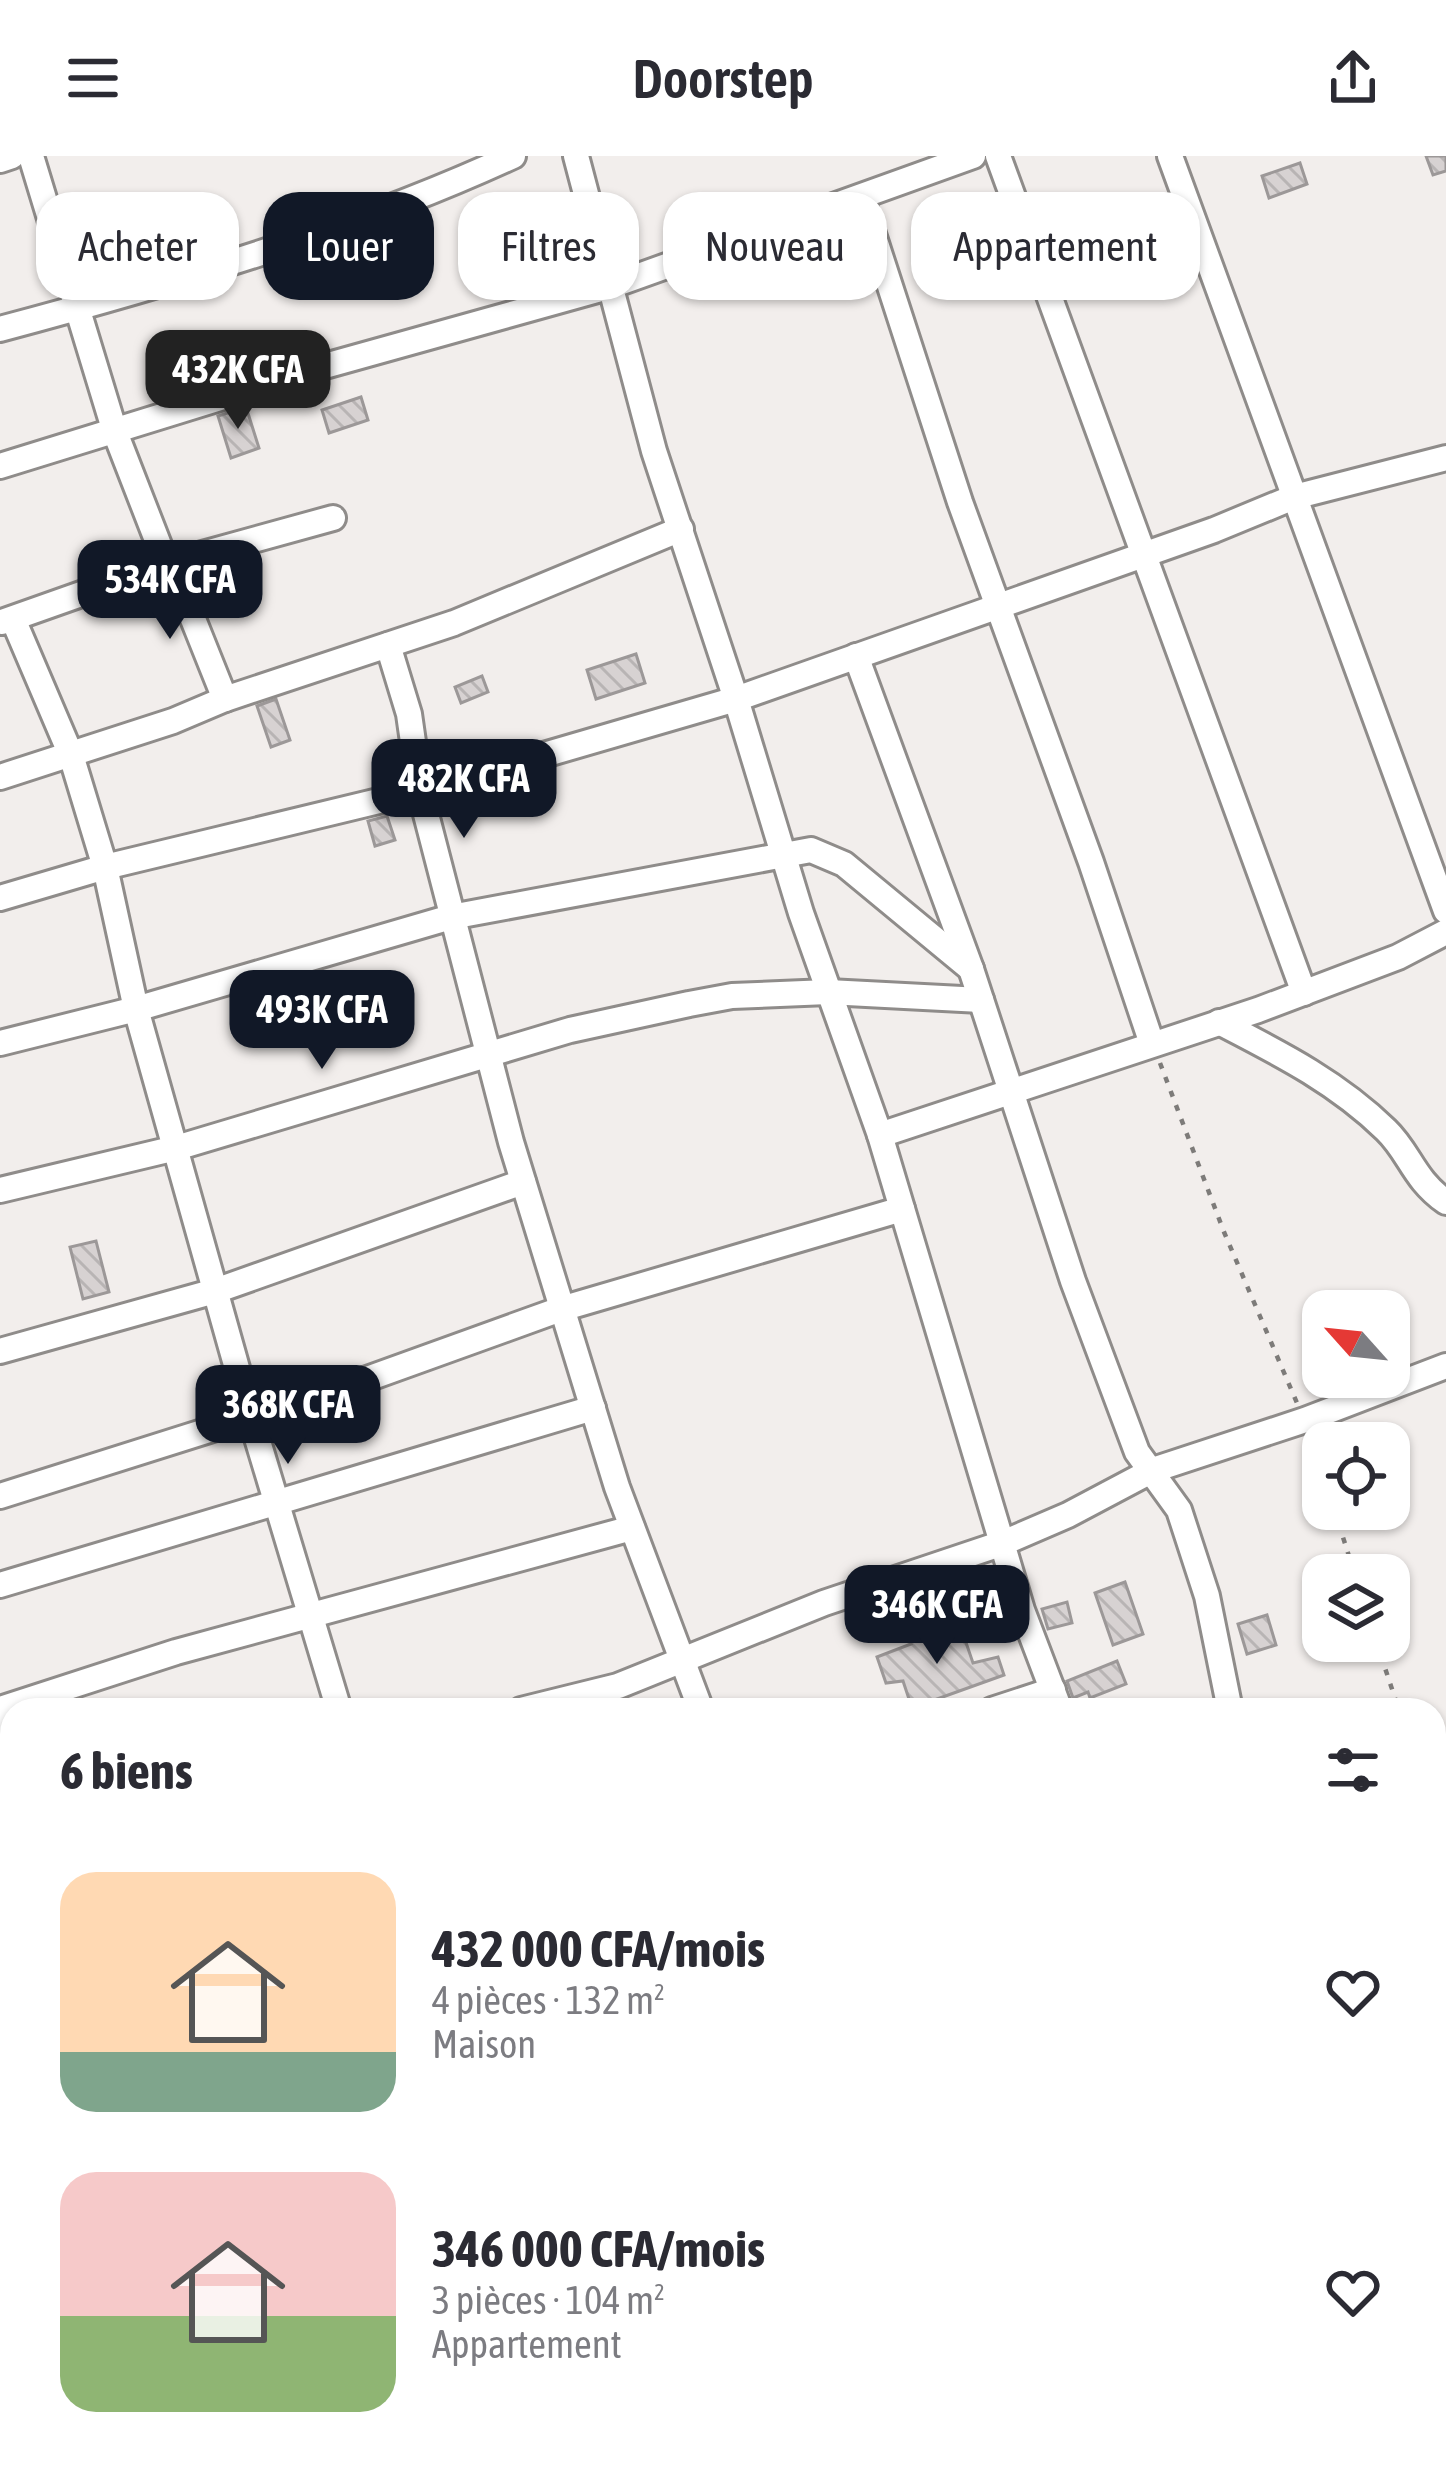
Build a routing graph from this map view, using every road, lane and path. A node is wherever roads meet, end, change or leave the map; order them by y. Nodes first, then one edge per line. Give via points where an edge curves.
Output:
1 (12, 156) edge
2 (31, 156) edge
3 (513, 156) edge
4 (576, 156) edge
5 (973, 156) edge
6 (998, 156) edge
7 (1170, 156) edge
8 (0, 160) edge
9 (585, 192) edge
10 (875, 192) edge
11 (887, 276) edge
12 (561, 300) edge
13 (611, 300) edge
14 (76, 309) junction
15 (0, 329) edge
16 (115, 432) junction
17 (1446, 458) edge
18 (0, 466) edge
19 (1294, 497) junction
20 (333, 518) dead end
21 (681, 529) junction
22 (1142, 554) junction
23 (166, 564) junction
24 (996, 605) junction
25 (7, 621) edge
26 (388, 645) junction
27 (856, 656) junction
28 (225, 699) junction
29 (736, 699) junction
30 (70, 754) junction
31 (0, 777) edge
32 (420, 791) junction
33 (782, 855) junction
34 (105, 867) junction
35 (0, 898) edge
36 (1446, 911) edge
37 (452, 917) junction
38 (1446, 932) edge
39 (971, 969) junction
40 (828, 992) junction
41 (1304, 993) junction
42 (982, 1000) junction
43 (136, 1009) junction
44 (1219, 1022) junction
45 (0, 1043) edge
46 (1153, 1044) junction
47 (485, 1053) junction
48 (1008, 1090) junction
49 (880, 1135) junction
50 (176, 1148) junction
51 (523, 1182) junction
52 (0, 1190) edge
53 (1446, 1202) edge
54 (902, 1209) junction
55 (215, 1291) junction
56 (561, 1309) junction
57 (0, 1352) edge
58 (1446, 1366) edge
59 (592, 1408) junction
60 (251, 1418) junction
61 (1305, 1420) junction
62 (1153, 1471) junction
63 (0, 1496) edge
64 (276, 1502) junction
65 (632, 1528) junction
66 (1003, 1543) junction
67 (0, 1585) edge
68 (311, 1616) junction
69 (684, 1657) junction
70 (1383, 1662) edge
71 (43, 1698) edge
72 (335, 1698) edge
73 (570, 1698) edge
74 (697, 1698) edge
75 (1056, 1698) edge
76 (1226, 1698) edge
77 (1395, 1698) edge

1 - 8 street
2 - 14 street
3 - 14 street via 354,220
4 - 9 street
5 - 10 street
6 - 22 street
7 - 19 street
11 - 24 street
12 - 16 street
13 - 21 street
14 - 15 street
14 - 16 street
16 - 18 street
16 - 23 street
17 - 19 street
19 - 22 street
19 - 36 street
20 - 23 street
21 - 26 street
21 - 29 street
22 - 24 street
22 - 41 street
23 - 25 street
23 - 28 street
24 - 27 street
24 - 46 street
25 - 30 street
26 - 28 street
26 - 32 street
27 - 29 street
27 - 39 street
28 - 30 street
29 - 32 street
29 - 33 street
30 - 31 street
30 - 34 street
32 - 34 street
32 - 37 street
33 - 37 street
33 - 39 street via 811,850 844,865
33 - 40 street
34 - 35 street
34 - 43 street
37 - 43 street
37 - 47 street
38 - 41 street
39 - 42 street
40 - 42 street
40 - 47 street via 732,996
40 - 49 street
41 - 44 street
42 - 48 street
43 - 45 street
43 - 50 street
44 - 46 street
44 - 53 street via 1364,1109
46 - 48 street
46 - 61 path
47 - 50 street
47 - 51 street
48 - 49 street
48 - 62 street via 1137,1452
49 - 54 street
50 - 52 street
50 - 55 street
51 - 55 street
51 - 56 street
54 - 56 street
54 - 66 street
55 - 57 street
55 - 60 street
56 - 59 street
56 - 60 street
58 - 61 street
59 - 64 street
59 - 65 street
60 - 63 street
60 - 64 street
61 - 62 street
62 - 66 street
62 - 76 street via 1191,1545
64 - 67 street
64 - 68 street
65 - 68 street
65 - 69 street
66 - 69 street
66 - 75 street
68 - 71 street
68 - 72 street
69 - 73 street
69 - 74 street
70 - 77 path

